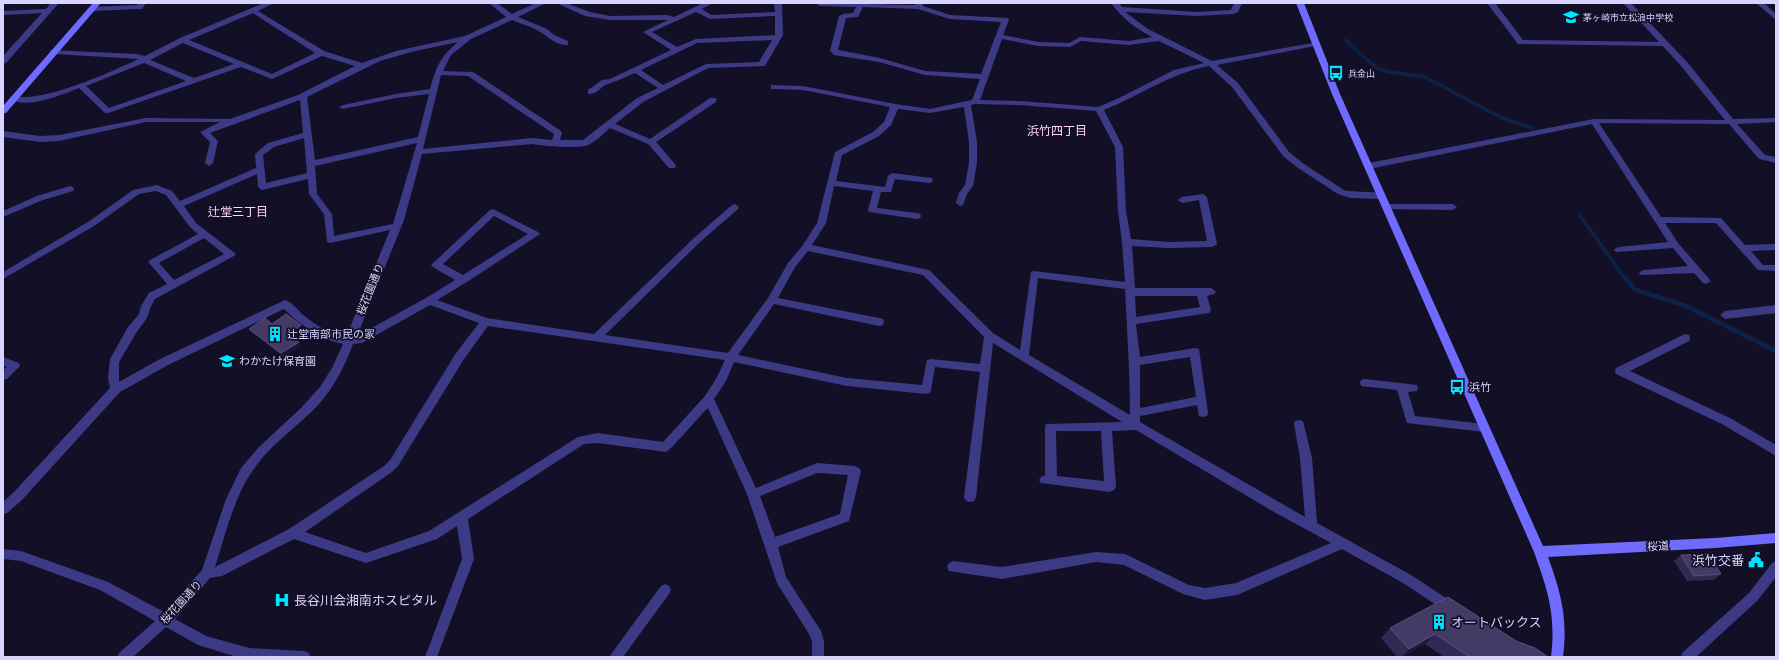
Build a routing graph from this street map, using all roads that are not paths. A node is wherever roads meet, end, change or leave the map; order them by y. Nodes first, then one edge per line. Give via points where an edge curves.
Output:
1 (55, 3) edge
2 (142, 3) edge
3 (270, 3) edge
4 (493, 3) edge
5 (542, 3) edge
6 (560, 3) edge
7 (709, 3) edge
8 (778, 3) edge
9 (1238, 3) edge
10 (1300, 3) edge
11 (1491, 3) edge
12 (1627, 3) edge
13 (1760, 3) edge
14 (820, 4) dead end
15 (861, 5) junction
16 (919, 5) edge
17 (94, 6) edge
18 (1117, 6) edge
19 (697, 9) junction
20 (253, 10) junction
21 (48, 11) junction
22 (3, 13) edge
23 (778, 14) junction
24 (510, 16) junction
25 (1776, 18) edge
26 (674, 19) junction
27 (1000, 36) junction
28 (468, 37) junction
29 (777, 38) junction
30 (1161, 38) junction
31 (183, 40) junction
32 (565, 43) dead end
33 (1315, 44) junction
34 (1665, 44) junction
35 (3, 49) edge
36 (14, 49) junction
37 (677, 50) junction
38 (54, 52) junction
39 (321, 53) junction
40 (145, 60) junction
41 (3, 61) edge
42 (242, 64) junction
43 (1210, 64) junction
44 (364, 66) junction
45 (636, 70) junction
46 (438, 73) junction
47 (985, 77) junction
48 (193, 81) junction
49 (80, 85) junction
50 (774, 87) dead end
51 (663, 88) junction
52 (434, 91) junction
53 (591, 92) dead end
54 (302, 96) junction
55 (14, 98) junction
56 (713, 100) dead end
57 (971, 103) junction
58 (895, 106) junction
59 (342, 107) dead end
60 (1099, 109) junction
61 (3, 111) edge
62 (231, 120) junction
63 (1776, 120) edge
64 (1594, 121) junction
65 (1731, 122) junction
66 (609, 124) junction
67 (3, 134) edge
68 (307, 135) junction
69 (421, 139) junction
70 (651, 142) junction
71 (555, 143) junction
72 (419, 152) junction
73 (1776, 160) edge
74 (209, 163) dead end
75 (311, 164) junction
76 (672, 166) dead end
77 (1369, 166) junction
78 (260, 169) junction
79 (312, 175) junction
80 (929, 180) dead end
81 (831, 183) junction
82 (70, 188) dead end
83 (878, 189) junction
84 (1381, 196) junction
85 (1182, 200) dead end
86 (960, 202) dead end
87 (178, 205) junction
88 (735, 207) dead end
89 (1386, 207) junction
90 (1453, 207) dead end
91 (1710, 211) dead end
92 (3, 214) edge
93 (917, 216) dead end
94 (1658, 220) junction
95 (1718, 220) junction
96 (396, 226) junction
97 (205, 234) junction
98 (1127, 242) junction
99 (1675, 245) junction
100 (1776, 247) edge
101 (806, 248) junction
102 (1743, 248) junction
103 (1619, 250) dead end
104 (1776, 268) edge
105 (1696, 269) junction
106 (1644, 272) dead end
107 (3, 276) edge
108 (464, 280) junction
109 (1706, 281) dead end
110 (173, 285) junction
111 (1130, 289) junction
112 (1201, 292) junction
113 (1211, 292) dead end
114 (772, 300) junction
115 (429, 301) junction
116 (1776, 309) edge
117 (1725, 315) dead end
118 (874, 318) dead end
119 (1131, 321) junction
120 (486, 322) junction
121 (989, 336) junction
122 (596, 338) junction
123 (1684, 338) dead end
124 (349, 341) junction
125 (1024, 356) junction
126 (731, 357) junction
127 (3, 361) edge
128 (1135, 362) junction
129 (985, 369) junction
130 (3, 376) edge
131 (1365, 384) dead end
132 (1400, 387) junction
133 (1413, 388) dead end
134 (116, 389) junction
135 (709, 399) junction
136 (1201, 400) junction
137 (1202, 412) dead end
138 (1135, 413) junction
139 (1298, 424) dead end
140 (1106, 426) junction
141 (1135, 426) junction
142 (1484, 428) junction
143 (1776, 451) edge
144 (752, 494) junction
145 (970, 498) dead end
146 (3, 509) edge
147 (462, 518) junction
148 (1311, 525) junction
149 (293, 533) junction
150 (1776, 538) edge
151 (1344, 543) junction
152 (771, 544) junction
153 (1540, 552) junction
154 (3, 554) edge
155 (953, 567) dead end
156 (1776, 567) edge
157 (207, 573) junction
158 (664, 590) dead end
159 (1458, 613) edge
160 (165, 620) junction
161 (124, 657) edge
162 (304, 657) edge
163 (431, 657) edge
164 (615, 657) edge
165 (818, 657) edge
166 (1557, 657) edge
167 (1687, 657) edge

1 - 21 street
2 - 17 street via 139,8
3 - 20 street
4 - 24 street
5 - 24 street, 桜花園通り
6 - 26 street via 588,14 610,18
7 - 19 street
8 - 23 street
9 - 18 street via 1234,12 1197,14
10 - 33 street
11 - 34 street via 1521,42
12 - 34 street
13 - 25 street
14 - 15 street
15 - 16 street
15 - 47 street via 855,15 843,16 834,51 837,53 880,60 925,73
16 - 27 street via 952,17 1005,20
17 - 38 street
18 - 30 street via 1136,26
19 - 23 street via 710,17
19 - 26 street
20 - 31 street
20 - 39 street
21 - 22 street
21 - 36 street
23 - 29 street
24 - 28 street, 桜花園通り
24 - 32 street
26 - 37 street via 647,32
27 - 30 street via 1038,44 1070,45 1080,39 1130,43
27 - 47 street
28 - 44 street via 413,49
28 - 46 street, 桜花園通り via 448,54
29 - 37 street via 696,41
29 - 51 street via 762,64 706,66
30 - 43 street
31 - 40 street
31 - 42 street
33 - 43 street
33 - 77 street
34 - 65 street
35 - 36 street
36 - 41 street
37 - 45 street
38 - 40 street via 136,56
38 - 55 street
39 - 42 street via 272,77
39 - 44 street
40 - 48 street
40 - 49 street
42 - 48 street
43 - 60 street via 1172,74
43 - 84 street via 1235,86 1286,154 1301,166 1341,192 1350,195
44 - 54 street
45 - 51 street
45 - 53 street via 605,82
46 - 52 street, 桜花園通り
46 - 71 street via 470,74 558,133
47 - 57 street
48 - 49 street via 108,111
49 - 55 street via 44,98
50 - 58 street via 804,88
51 - 66 street via 635,104
52 - 59 street
52 - 69 street, 桜花園通り
54 - 62 street
54 - 68 street
55 - 61 street
56 - 70 street
57 - 58 street via 930,111
57 - 60 street via 1019,103
57 - 86 street via 973,163 969,186
58 - 81 street via 888,123 876,134 838,154
60 - 98 street via 1119,146 1122,211
62 - 67 street via 146,120 59,138 40,139
62 - 74 street via 204,132 214,141
63 - 65 street
64 - 65 street
64 - 77 street
64 - 94 street
65 - 73 street via 1762,157
66 - 70 street
66 - 71 street via 585,143
68 - 75 street
68 - 78 street via 271,145 259,154
69 - 72 street, 桜花園通り
69 - 75 street
70 - 76 street
71 - 72 street via 532,141
72 - 96 street, 桜花園通り
75 - 79 street
77 - 84 street
78 - 79 street via 262,188
78 - 87 street
79 - 96 street via 313,194 328,214 330,240
80 - 83 street via 892,176 888,190
81 - 83 street
81 - 101 street via 821,223
82 - 92 street
83 - 93 street via 872,210
84 - 89 street
85 - 98 street via 1203,197 1212,244
87 - 97 street via 192,225
87 - 107 street via 169,193 157,188 136,192 91,224
88 - 122 street via 697,240
89 - 90 street
89 - 142 street
91 - 95 street
94 - 95 street
94 - 99 street
95 - 102 street
96 - 124 street, 桜花園通り
97 - 110 street via 153,262
97 - 110 street via 231,254
98 - 111 street
99 - 103 street
99 - 105 street
100 - 102 street
101 - 114 street via 791,265
101 - 121 street via 926,272
102 - 104 street via 1761,268
105 - 106 street
105 - 109 street
108 - 108 street via 503,255 535,234 493,212 436,265
108 - 115 street
110 - 134 street via 152,296 144,315 132,330 114,362 113,378
111 - 112 street
111 - 119 street
111 - 125 street via 1034,274
112 - 113 street
112 - 119 street via 1206,310
114 - 118 street
114 - 126 street
115 - 120 street
115 - 124 street via 358,340
116 - 117 street
119 - 128 street
120 - 122 street
120 - 149 street via 460,356 394,463
121 - 125 street
121 - 129 street
122 - 126 street
123 - 143 street via 1620,371 1726,421
124 - 134 street via 322,332 285,304 164,362
124 - 157 street, 桜花園通り via 324,390 262,451 244,475 236,490
125 - 141 street
126 - 129 street via 847,382 926,390 931,363
126 - 135 street via 721,381
127 - 130 street via 15,366
128 - 136 street via 1195,352
128 - 138 street
129 - 145 street
131 - 132 street
132 - 133 street
132 - 142 street via 1411,420
134 - 146 street via 18,496
135 - 144 street
135 - 147 street via 666,447 598,438 582,440
136 - 137 street
136 - 138 street
138 - 141 street
139 - 148 street via 1306,458
140 - 140 street via 1110,487 1048,481 1050,427
140 - 141 street
141 - 148 street
142 - 153 street
144 - 152 street
144 - 152 street via 817,468 855,471 845,517
147 - 149 street via 433,535 366,558
147 - 163 street via 468,559 466,570
148 - 151 street
149 - 157 street via 218,572
150 - 153 street, 桜道
151 - 155 street via 1237,589 1205,594 1187,590 1125,560 1096,557 1002,573
151 - 159 street via 1407,579
152 - 165 street via 781,579 814,631 818,641
153 - 166 street via 1554,590 1558,614 1560,634
154 - 160 street via 21,556 104,586
156 - 167 street via 1753,597
157 - 160 street, 桜花園通り
158 - 164 street
160 - 161 street, 桜花園通り
160 - 162 street via 203,641 249,654

